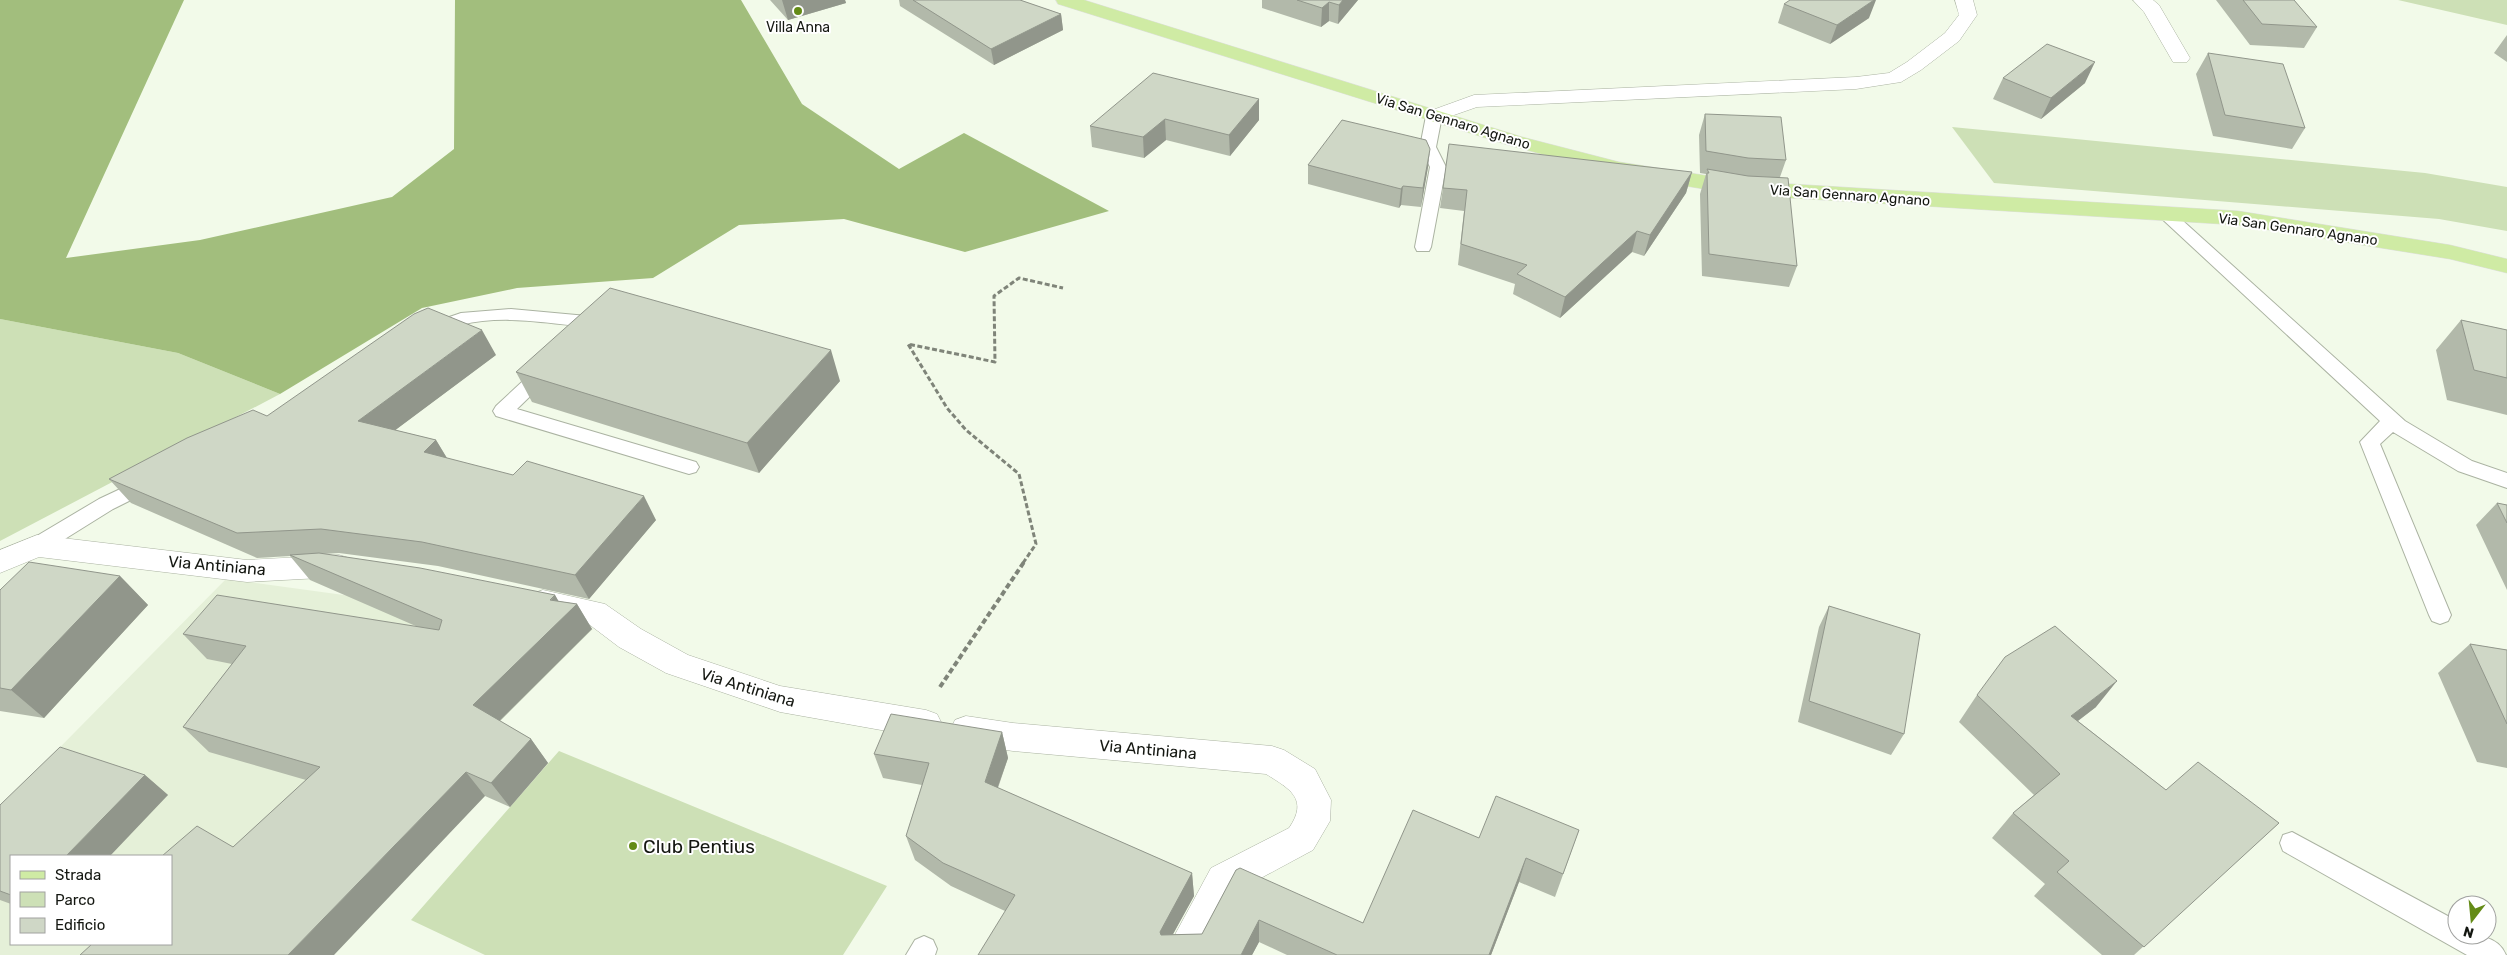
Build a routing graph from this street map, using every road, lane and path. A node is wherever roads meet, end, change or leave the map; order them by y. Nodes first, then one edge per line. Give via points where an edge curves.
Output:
1 (1065, 0) edge
2 (1964, 0) edge
3 (2142, 0) edge
4 (2180, 58) dead end
5 (1434, 116) junction
6 (2166, 214) junction
7 (1423, 247) dead end
8 (2507, 266) edge
9 (1063, 288) dead end
10 (413, 336) edge
11 (583, 336) edge
12 (561, 356) edge
13 (2392, 421) junction
14 (689, 467) dead end
15 (164, 474) edge
16 (2507, 481) edge
17 (37, 546) junction
18 (0, 562) edge
19 (366, 570) edge
20 (516, 596) edge
21 (2440, 615) dead end
22 (914, 722) junction
23 (2292, 843) dead end
24 (2447, 929) edge
25 (2475, 945) edge
26 (1182, 955) edge
27 (2493, 955) edge

1 - 5 main road, Via San Gennaro Agnano
2 - 5 street via 1968,15 1952,37 1894,78 1856,83 1474,101
3 - 4 street via 2152,9
5 - 6 main road, Via San Gennaro Agnano via 1618,168 1741,188
5 - 7 lane via 1428,147 1438,166
6 - 8 main road, Via San Gennaro Agnano via 2238,218 2450,252
6 - 13 lane
9 - 22 path via 1019,278 994,296 995,362 908,344 947,408 966,430 1019,474 1036,544
10 - 11 lane via 462,318 510,315 598,323
12 - 14 lane via 503,410
13 - 16 lane via 2464,466
13 - 21 lane via 2370,442
15 - 17 lane via 106,504
17 - 18 street
17 - 19 street, Via Antiniana via 247,571 339,566
20 - 22 street, Via Antiniana via 594,612 630,638 677,664 780,699
22 - 26 street, Via Antiniana via 1012,737 1272,760 1304,780 1314,800 1313,821 1301,839 1223,880
23 - 24 lane
25 - 27 lane

